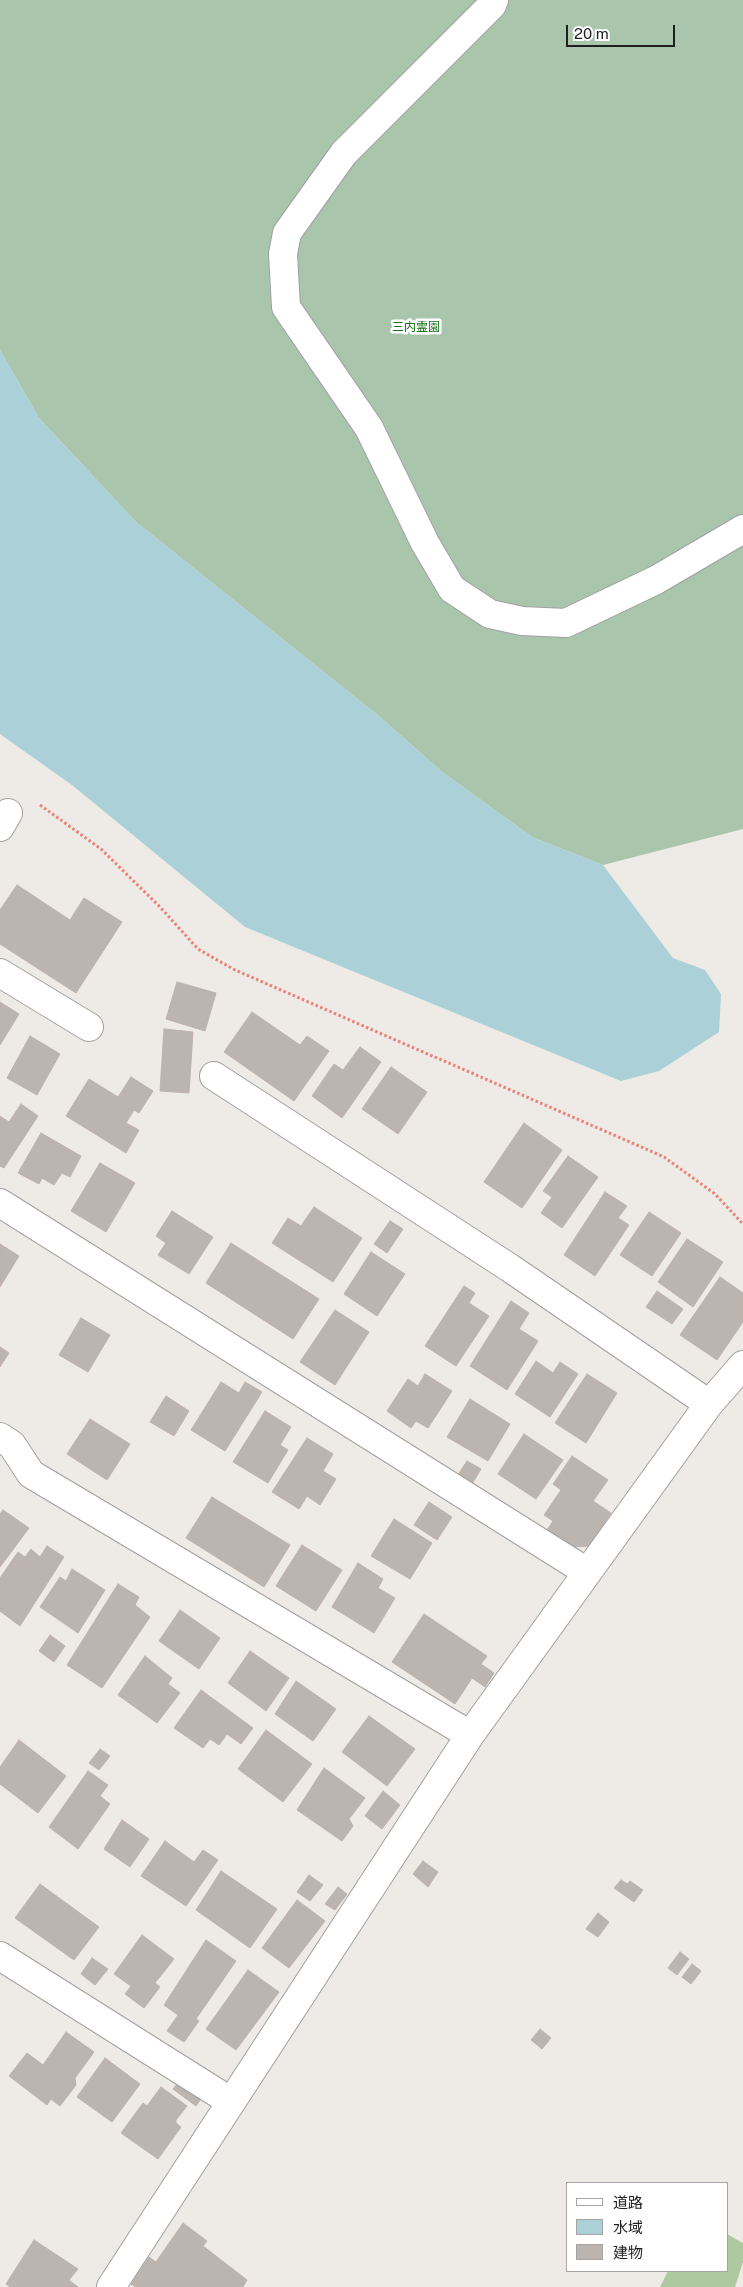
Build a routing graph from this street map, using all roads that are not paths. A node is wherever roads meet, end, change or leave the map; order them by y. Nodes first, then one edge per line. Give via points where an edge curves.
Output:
1 (494, 0) edge
2 (743, 529) edge
3 (0, 973) edge
4 (89, 1027) dead end
5 (214, 1076) dead end
6 (0, 1203) edge
7 (743, 1365) edge
8 (709, 1404) junction
9 (0, 1438) edge
10 (587, 1572) junction
11 (470, 1735) junction
12 (0, 1956) edge
13 (230, 2101) junction
14 (111, 2287) edge

1 - 2 street via 344,153 287,233 283,254 286,307 368,428 424,543 452,588 490,614 522,621 566,623 656,580
3 - 4 street
5 - 8 street via 510,1268
6 - 10 street
7 - 8 street
8 - 10 street
9 - 11 street via 12,1445 31,1474
10 - 11 street
11 - 13 street
12 - 13 street
13 - 14 street

